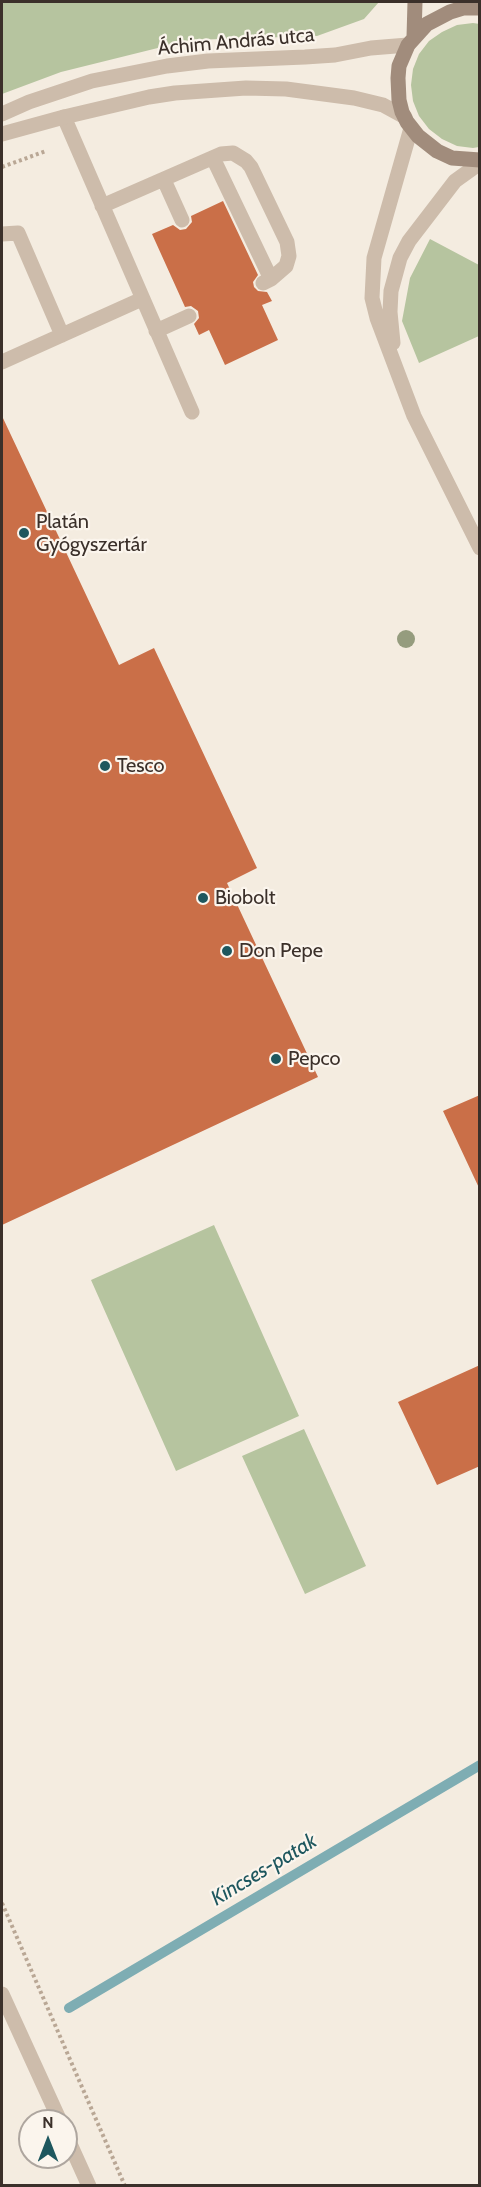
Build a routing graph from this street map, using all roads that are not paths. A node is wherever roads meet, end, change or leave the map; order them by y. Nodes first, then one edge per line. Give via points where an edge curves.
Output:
1 (416, 2) edge
2 (480, 8) edge
3 (411, 41) junction
4 (2, 114) edge
5 (64, 117) junction
6 (408, 123) junction
7 (2, 134) edge
8 (213, 158) junction
9 (480, 162) edge
10 (164, 180) junction
11 (102, 206) junction
12 (182, 220) dead end
13 (2, 234) edge
14 (142, 299) junction
15 (189, 316) dead end
16 (156, 331) junction
17 (62, 335) junction
18 (2, 362) edge
19 (396, 364) junction
20 (192, 412) dead end
21 (480, 548) edge
22 (2, 1994) edge
23 (55, 2109) edge
24 (78, 2161) edge
25 (89, 2186) edge

1 - 3 main road
2 - 3 main road via 450,12 427,24
3 - 4 street, Áchim András utca via 335,55 167,66 92,81
3 - 6 main road via 399,66 398,78 399,100
5 - 6 street via 175,93 286,88 383,105
5 - 7 street
5 - 11 street
6 - 9 main road via 437,151
6 - 19 street via 372,276 377,318
8 - 8 street via 233,153 246,160 287,242 286,266 267,281
8 - 10 street
9 - 19 street via 455,181 400,258 390,312
10 - 11 street
10 - 12 street
11 - 14 street
13 - 17 street via 18,233
14 - 16 street
14 - 17 street
15 - 16 street
16 - 20 street
17 - 18 street
19 - 21 street via 414,416
22 - 23 street
24 - 25 street

